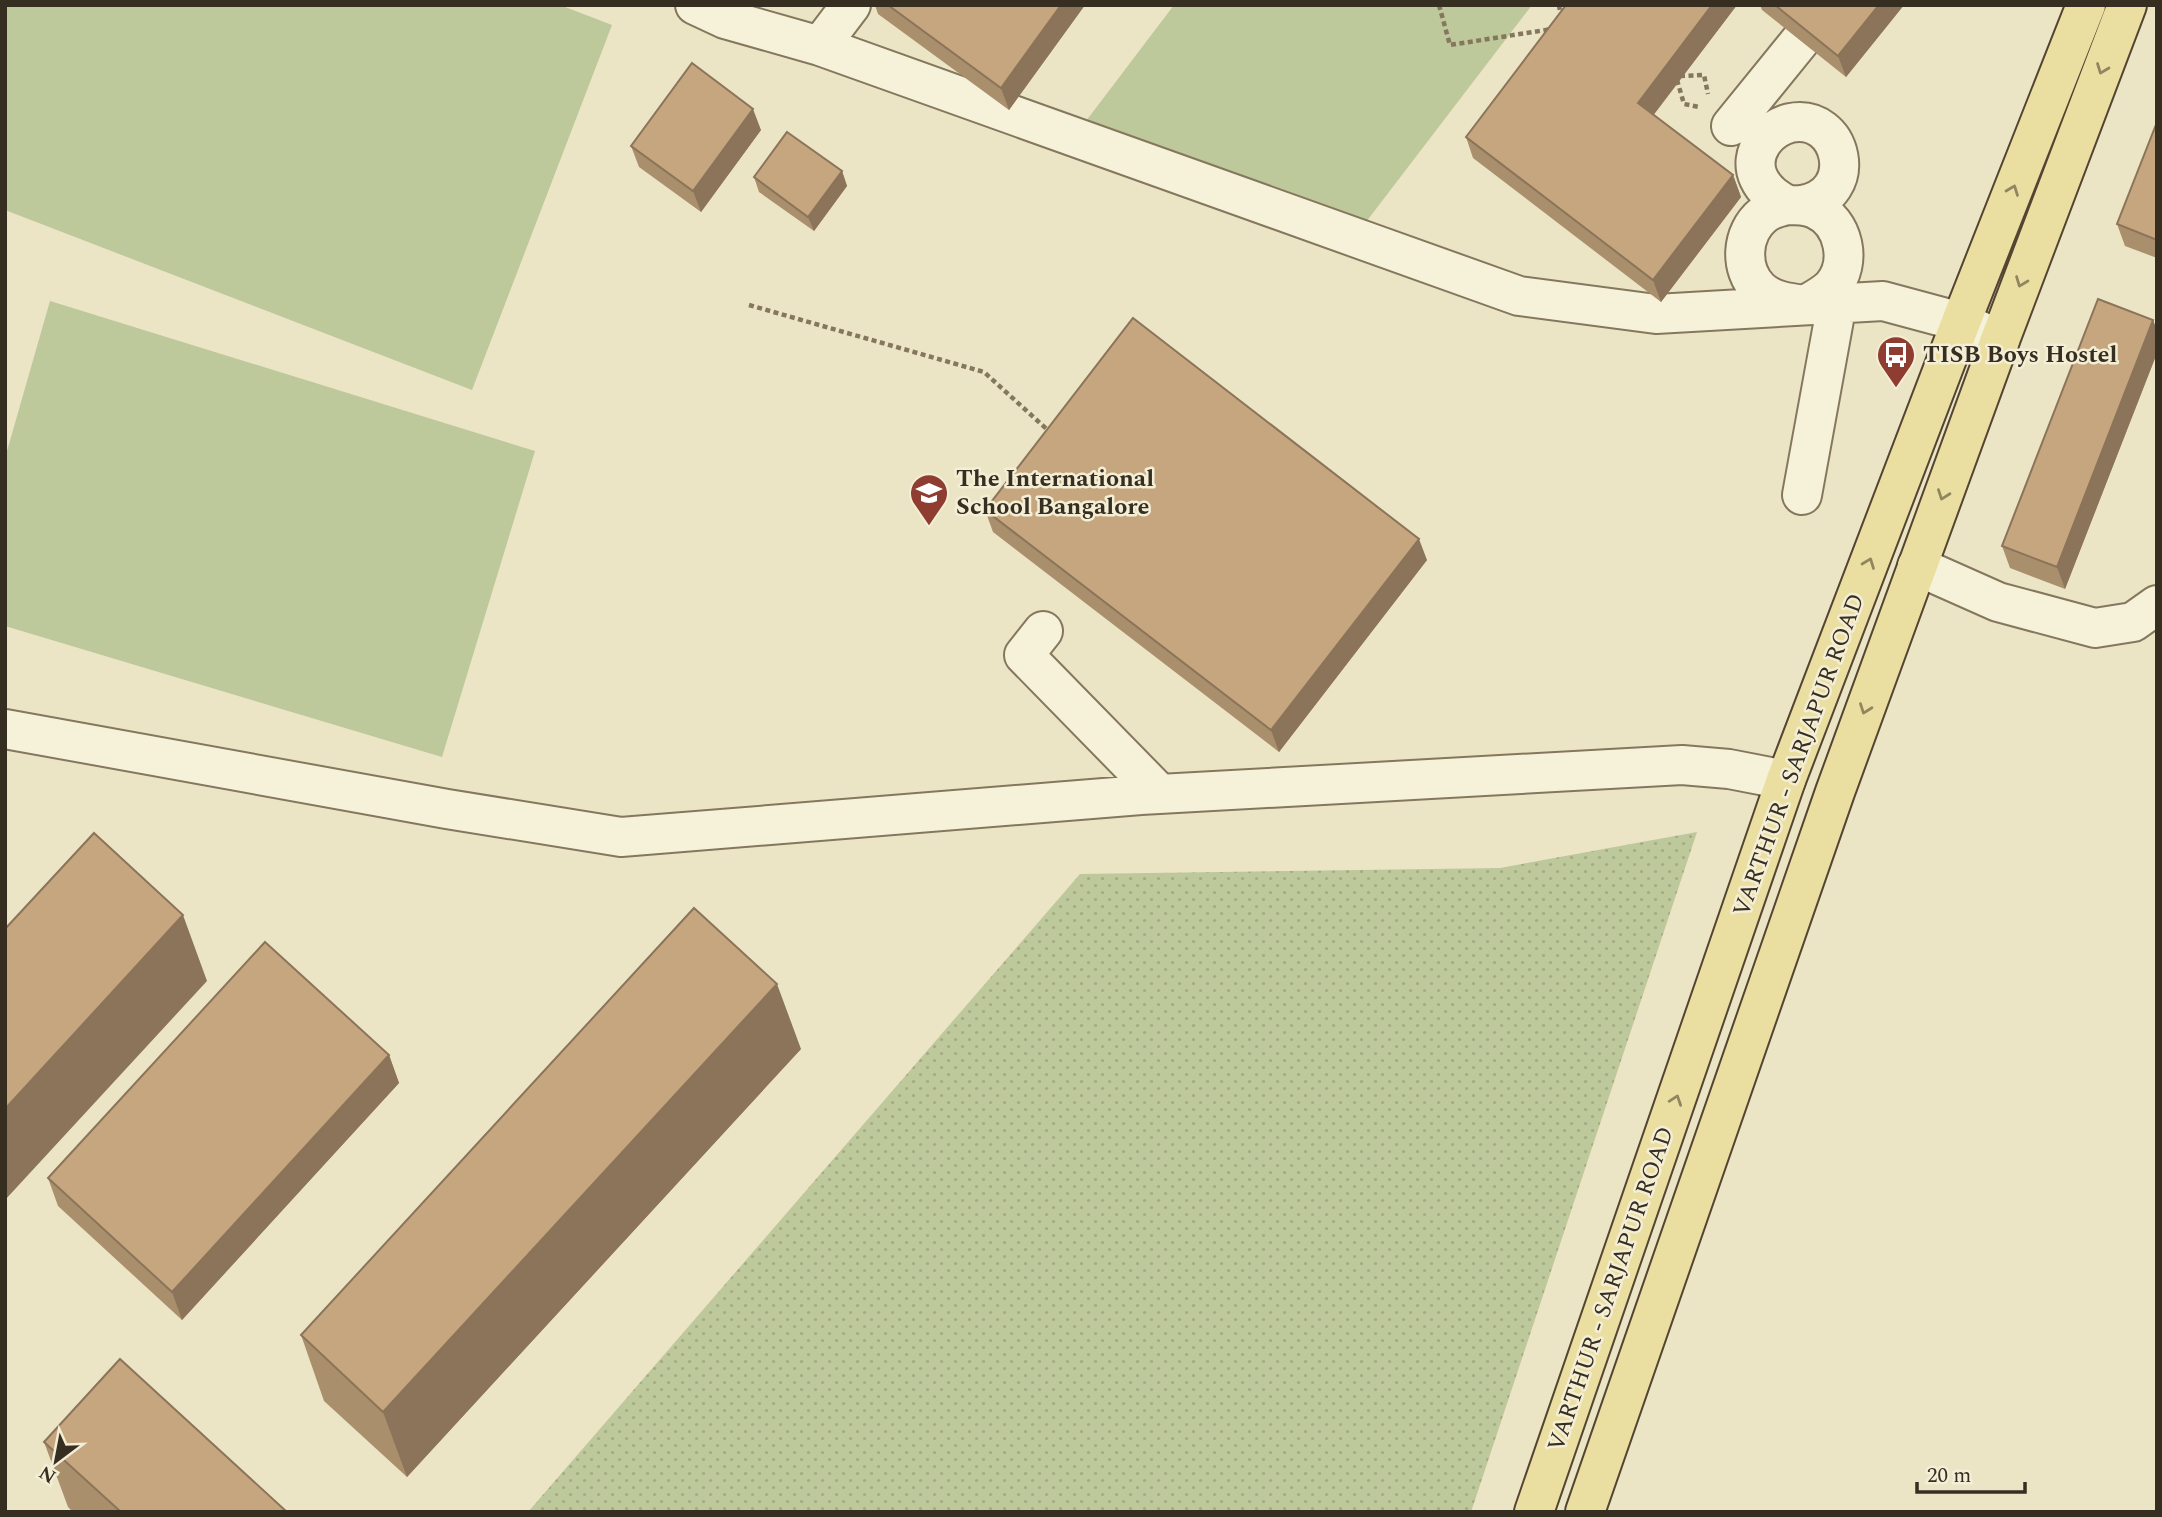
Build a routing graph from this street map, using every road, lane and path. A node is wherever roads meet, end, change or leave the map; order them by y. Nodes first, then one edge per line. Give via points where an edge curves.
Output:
1 (695, 5) edge
2 (851, 5) edge
3 (1439, 5) edge
4 (1559, 5) edge
5 (2086, 5) edge
6 (2127, 5) edge
7 (1800, 41) edge
8 (820, 46) junction
9 (1744, 138) junction
10 (1795, 205) junction
11 (1821, 304) junction
12 (749, 306) dead end
13 (1961, 322) junction
14 (2000, 340) junction
15 (1052, 433) edge
16 (1802, 495) dead end
17 (1917, 566) junction
18 (2157, 605) edge
19 (1043, 631) dead end
20 (5, 729) edge
21 (1786, 780) junction
22 (1160, 794) junction
23 (1534, 1512) edge
24 (1585, 1512) edge

1 - 8 lane via 724,19
2 - 8 lane
3 - 4 path via 1450,45 1562,27
13 -> 5 main road, VARTHUR - SARJAPUR ROAD
6 -> 14 main road, VARTHUR - SARJAPUR ROAD
7 - 9 lane
8 - 11 lane via 1519,296 1656,314
9 - 10 lane via 1756,159 1763,188 1774,198
9 - 10 lane via 1798,121 1826,132 1840,159 1835,185 1815,203
10 - 11 lane via 1822,214 1843,243 1840,274
10 - 11 lane via 1774,208 1752,227 1746,243 1749,275 1773,298
11 - 13 lane via 1883,301
11 - 16 lane
12 - 15 path via 984,372
13 - 14 lane
21 -> 13 main road, VARTHUR - SARJAPUR ROAD
14 -> 17 main road, VARTHUR - SARJAPUR ROAD
17 - 18 lane via 1998,602 2095,628 2133,622
17 -> 24 main road, VARTHUR - SARJAPUR ROAD
19 - 22 lane via 1024,655
20 - 22 lane via 621,837
21 - 22 lane via 1682,765
23 -> 21 main road, VARTHUR - SARJAPUR ROAD

